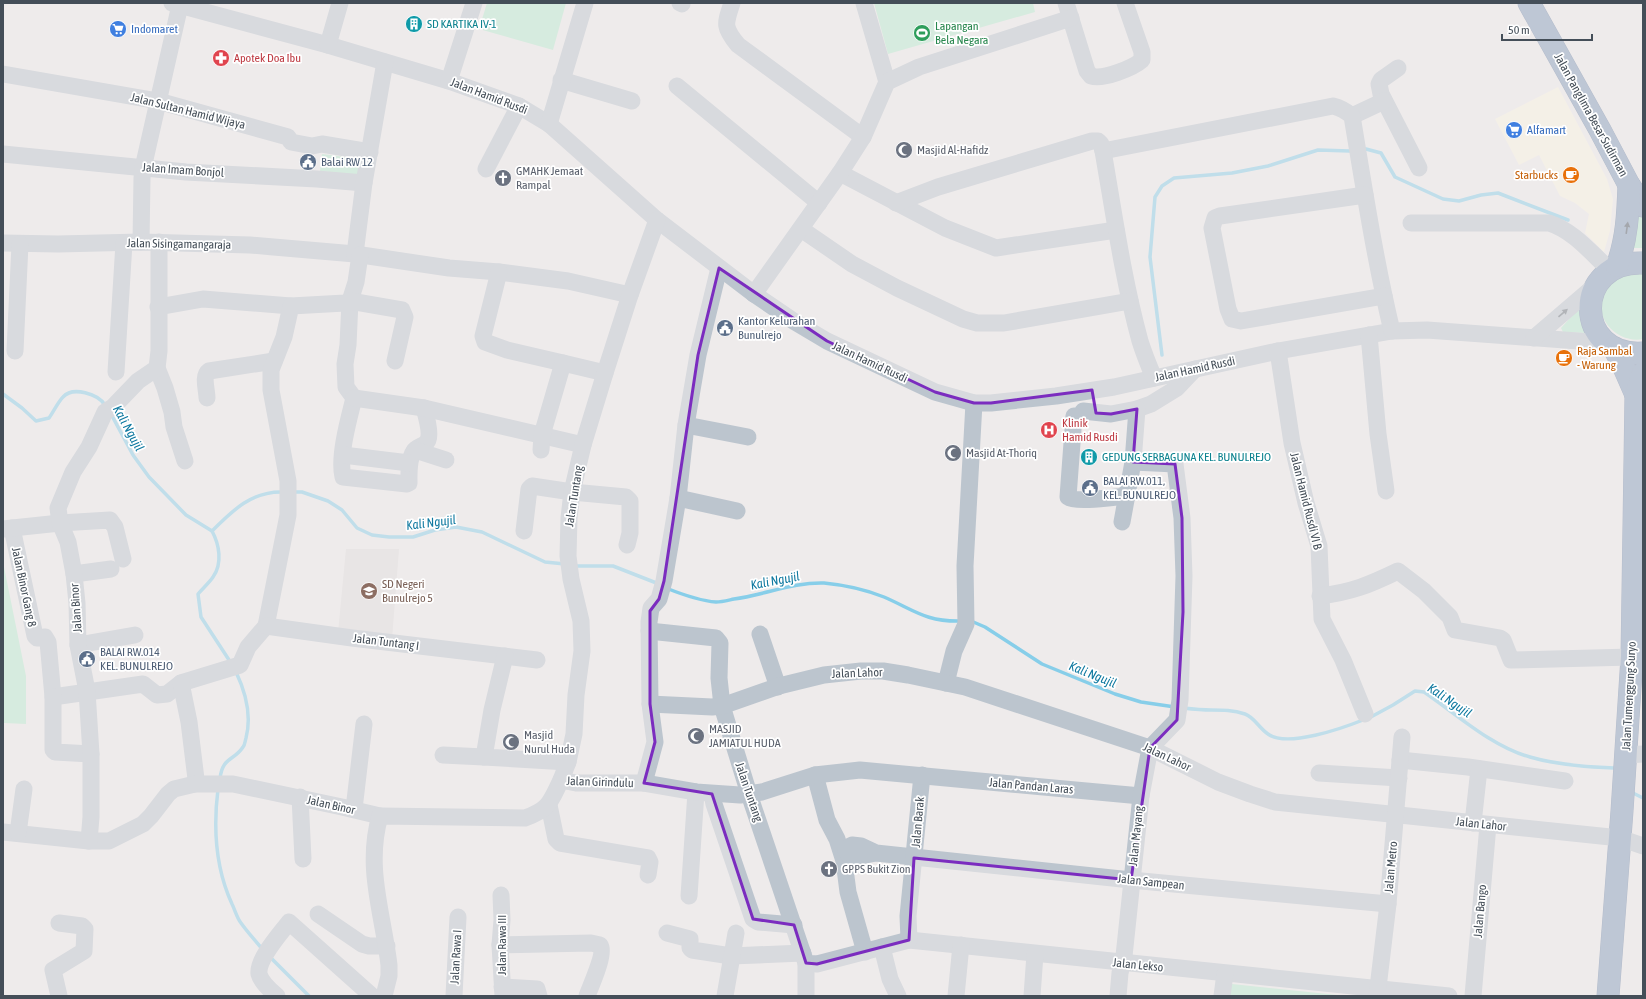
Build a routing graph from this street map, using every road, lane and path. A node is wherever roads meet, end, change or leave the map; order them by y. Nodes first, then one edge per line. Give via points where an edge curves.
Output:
1 (340, 3) edge
2 (474, 3) edge
3 (585, 3) edge
4 (732, 3) edge
5 (864, 3) edge
6 (1125, 3) edge
7 (1529, 3) edge
8 (176, 4) edge
9 (1068, 11) edge
10 (328, 45) junction
11 (385, 62) junction
12 (1398, 68) dead end
13 (3, 74) edge
14 (561, 80) junction
15 (449, 81) junction
16 (887, 82) junction
17 (677, 86) dead end
18 (632, 100) dead end
19 (158, 101) junction
20 (1384, 101) junction
21 (519, 106) junction
22 (1352, 116) junction
23 (548, 124) junction
24 (862, 137) junction
25 (1103, 151) junction
26 (370, 152) junction
27 (3, 154) edge
28 (143, 168) junction
29 (1419, 168) dead end
30 (486, 169) dead end
31 (840, 173) junction
32 (364, 184) junction
33 (1629, 185) junction
34 (1365, 195) junction
35 (819, 203) junction
36 (896, 203) junction
37 (1643, 206) edge
38 (657, 220) junction
39 (1411, 223) dead end
40 (801, 229) junction
41 (1116, 230) junction
42 (141, 242) junction
43 (159, 242) junction
44 (3, 243) edge
45 (124, 243) junction
46 (20, 244) junction
47 (357, 255) junction
48 (1643, 262) edge
49 (719, 268) junction
50 (499, 272) junction
51 (1608, 273) junction
52 (754, 294) junction
53 (630, 295) junction
54 (1384, 296) junction
55 (350, 301) junction
56 (1130, 301) junction
57 (291, 306) junction
58 (158, 307) junction
59 (1392, 331) junction
60 (1369, 335) junction
61 (1534, 338) junction
62 (1609, 345) junction
63 (15, 351) dead end
64 (1278, 352) junction
65 (1643, 353) edge
66 (274, 361) junction
67 (394, 362) dead end
68 (563, 363) junction
69 (157, 368) junction
70 (1195, 369) junction
71 (116, 372) dead end
72 (1643, 373) edge
73 (605, 374) junction
74 (1154, 378) junction
75 (1092, 390) junction
76 (1636, 395) junction
77 (208, 398) dead end
78 (354, 398) junction
79 (974, 403) junction
80 (424, 408) junction
81 (1137, 409) junction
82 (1084, 413) junction
83 (686, 425) junction
84 (748, 437) dead end
85 (542, 442) junction
86 (583, 445) junction
87 (343, 455) junction
88 (412, 456) junction
89 (185, 460) dead end
90 (446, 460) dead end
91 (1133, 462) junction
92 (1386, 491) dead end
93 (572, 492) junction
94 (1126, 496) junction
95 (678, 498) junction
96 (737, 511) dead end
97 (1122, 522) dead end
98 (60, 523) junction
99 (7, 528) edge
100 (524, 531) dead end
101 (627, 545) dead end
102 (74, 574) junction
103 (1320, 596) junction
104 (266, 626) junction
105 (649, 631) junction
106 (760, 634) dead end
107 (135, 635) dead end
108 (78, 645) junction
109 (505, 656) junction
110 (1632, 657) junction
111 (537, 660) dead end
112 (180, 683) junction
113 (946, 683) junction
114 (778, 687) junction
115 (87, 691) junction
116 (54, 697) junction
117 (650, 704) junction
118 (722, 706) junction
119 (1365, 714) dead end
120 (364, 724) dead end
121 (1402, 737) dead end
122 (1150, 748) junction
123 (91, 754) junction
124 (443, 755) dead end
125 (1634, 755) edge
126 (484, 757) junction
127 (1400, 760) junction
128 (568, 762) junction
129 (1479, 769) junction
130 (1319, 773) dead end
131 (815, 775) junction
132 (922, 775) junction
133 (1398, 778) junction
134 (561, 780) junction
135 (1565, 781) dead end
136 (644, 783) junction
137 (200, 784) junction
138 (24, 789) dead end
139 (704, 793) junction
140 (749, 794) junction
141 (1141, 796) junction
142 (300, 798) junction
143 (549, 805) junction
144 (354, 809) junction
145 (1396, 815) junction
146 (380, 816) junction
147 (1481, 824) junction
148 (10, 833) edge
149 (1620, 838) junction
150 (89, 842) junction
151 (1643, 846) edge
152 (843, 850) junction
153 (914, 858) junction
154 (303, 859) dead end
155 (648, 875) dead end
156 (1131, 880) junction
157 (500, 895) dead end
158 (689, 896) dead end
159 (1388, 904) junction
160 (318, 914) dead end
161 (458, 917) dead end
162 (59, 923) dead end
163 (794, 926) junction
164 (667, 933) dead end
165 (736, 933) dead end
166 (909, 940) junction
167 (500, 945) junction
168 (387, 946) junction
169 (961, 946) junction
170 (882, 947) junction
171 (865, 952) junction
172 (1035, 954) junction
173 (731, 956) junction
174 (805, 958) junction
175 (1121, 963) junction
176 (1225, 974) junction
177 (502, 992) edge
178 (1377, 992) edge
179 (59, 996) edge
180 (277, 996) edge
181 (372, 996) edge
182 (384, 996) edge
183 (454, 996) edge
184 (539, 996) edge
185 (587, 996) edge
186 (725, 996) edge
187 (806, 996) edge
188 (898, 996) edge
189 (956, 996) edge
190 (1032, 996) edge
191 (1118, 996) edge
192 (1222, 996) edge
193 (1449, 996) edge
194 (1472, 996) edge
195 (1608, 996) edge

1 - 10 street
2 - 15 street
3 - 14 street
4 - 24 street via 726,21 728,33 738,45
5 - 16 street
6 - 9 street via 1142,52 1142,60 1110,75 1095,78 1087,71
7 - 33 highway, Jalan Panglima Besar Sudirman
8 - 10 street, Jalan Hamid Rusdi
8 - 19 street
9 - 16 street via 919,67
10 - 11 street, Jalan Hamid Rusdi
11 - 15 street, Jalan Hamid Rusdi
11 - 26 street
12 - 20 street via 1379,84
13 - 19 street, Jalan Sultan Hamid Wijaya
14 - 18 street
14 - 23 street
15 - 21 street, Jalan Hamid Rusdi
16 - 24 street
17 - 35 street
19 - 26 street, Jalan Sultan Hamid Wijaya via 288,137 292,142
19 - 28 street
20 - 22 street
20 - 29 street
21 - 23 street, Jalan Hamid Rusdi
21 - 30 street
22 - 25 street via 1340,107 1333,106
22 - 34 street
23 - 38 street, Jalan Hamid Rusdi
24 - 31 street
25 - 36 street via 1101,144 1092,140 938,187
25 - 41 street
26 - 32 street
27 - 28 street, Jalan Imam Bonjol
28 - 32 street, Jalan Imam Bonjol
28 - 42 street
31 - 35 street
31 - 36 street
32 - 47 street
33 - 37 highway, Jalan Panglima Besar Sudirman
51 -> 33 highway, Jalan Panglima Besar Sudirman via 1626,236
34 - 54 street
34 - 54 street via 1220,216 1215,218 1212,228 1232,319 1241,321
35 - 40 street
36 - 41 street via 946,228 996,248
38 - 49 street, Jalan Hamid Rusdi
38 - 53 street, Jalan Tuntang
39 - 51 street via 1558,226 1573,235
40 - 52 street
40 - 56 street via 852,264 897,288 977,323 1004,323
41 - 56 street
42 - 43 street, Jalan Sisingamangaraja
42 - 45 street, Jalan Sisingamangaraja
43 - 47 street, Jalan Sisingamangaraja via 250,245
43 - 58 street
44 - 46 street, Jalan Sisingamangaraja
45 - 46 street, Jalan Sisingamangaraja
45 - 71 street
46 - 63 street
47 - 50 street, Jalan Sisingamangaraja
47 - 55 street via 356,282
48 - 51 highway via 1631,262
49 - 52 street, Jalan Hamid Rusdi
49 - 83 street via 698,355
50 - 53 street, Jalan Sisingamangaraja via 568,282
50 - 68 street via 483,336 485,342 507,350
61 -> 51 street
51 - 62 highway, Jalan Panglima Besar Sudirman via 1590,302 1592,321 1597,333
52 - 79 street, Jalan Hamid Rusdi via 827,341 935,392
53 - 73 street, Jalan Tuntang
54 - 59 street
55 - 57 street
55 - 67 street via 402,310 405,317
55 - 78 street via 344,378 346,387
56 - 74 street via 1140,342
57 - 58 street via 203,300
57 - 66 street via 284,337
58 - 69 street
59 - 60 street, Jalan Hamid Rusdi
59 - 61 street, Jalan Hamid Rusdi via 1427,330
60 - 64 street, Jalan Hamid Rusdi
60 - 92 street
61 - 62 street, Jalan Hamid Rusdi
62 - 65 highway via 1627,353
62 - 76 highway, Jalan Tumenggung Suryo via 1622,363
64 - 70 street, Jalan Hamid Rusdi
64 - 103 street, Jalan Hamid Rusdi VI B via 1292,443 1319,546
66 - 77 street via 209,371 205,377
66 - 104 street via 271,370 271,390 288,481 288,515
68 - 73 street
68 - 85 street
69 - 89 street
69 - 98 street, Jalan Binor via 138,381 109,409 60,500
70 - 74 street, Jalan Hamid Rusdi
70 - 81 street via 1177,388 1151,404
72 - 76 highway, Jalan Tumenggung Suryo
73 - 86 street, Jalan Tuntang
74 - 75 street, Jalan Hamid Rusdi
75 - 79 street, Jalan Hamid Rusdi via 1056,396
75 - 82 street
76 - 110 highway, Jalan Tumenggung Suryo
78 - 80 street
78 - 87 street
79 - 113 street via 965,566 966,618
80 - 85 street
80 - 88 street via 428,440
81 - 82 street via 1111,414
81 - 91 street
82 - 94 street via 1068,497 1080,499
83 - 84 street
83 - 95 street
85 - 86 street
86 - 93 street, Jalan Tuntang
87 - 88 street
87 - 88 street via 344,478 405,485 408,483
88 - 90 street
91 - 94 street
91 - 122 street via 1175,464 1182,518 1184,576 1180,700 1177,720
93 - 100 street via 529,487
93 - 101 street via 629,498 630,534
93 - 128 street, Jalan Tuntang via 568,556 581,621 582,651 574,734
94 - 97 street
95 - 96 street
95 - 105 street via 664,581 659,599 651,608
98 - 99 street
98 - 102 street, Jalan Binor via 68,542
98 - 102 street via 110,520 115,527 117,564
99 - 116 street, Jalan Binor Gang 8 via 34,636 45,637 48,642
102 - 108 street, Jalan Binor
103 - 110 street via 1362,588 1398,571 1424,591 1450,617 1455,630 1500,638 1511,660
103 - 119 street, Jalan Hamid Rusdi VI B via 1322,620 1343,660
104 - 109 street, Jalan Tuntang I
104 - 112 street via 248,647 240,665
105 - 117 street
105 - 118 street, Jalan Tuntang via 718,640
106 - 114 street
107 - 108 street
108 - 115 street, Jalan Binor
109 - 111 street, Jalan Tuntang I
109 - 126 street
110 - 125 highway, Jalan Tumenggung Suryo
112 - 115 street via 167,694 157,695 143,684
112 - 137 street via 189,722 196,779
113 - 114 street, Jalan Lahor via 883,671 862,671 824,675
113 - 122 street, Jalan Lahor via 1016,703
114 - 118 street, Jalan Lahor
115 - 116 street
115 - 123 street, Jalan Binor
116 - 123 street via 53,750
117 - 118 street, Jalan Lahor
117 - 136 street via 655,742
118 - 140 street, Jalan Tuntang
120 - 144 street
121 - 127 street, Jalan Metro
122 - 141 street, Jalan Mayang
122 - 145 street, Jalan Lahor via 1218,782 1275,802
123 - 150 street, Jalan Binor
124 - 126 street
125 - 149 highway, Jalan Tumenggung Suryo
126 - 128 street
127 - 129 street
127 - 133 street, Jalan Metro
128 - 134 street, Jalan Tuntang
129 - 135 street
129 - 147 street, Jalan Bango
130 - 133 street
131 - 132 street, Jalan Girindulu via 860,770
131 - 140 street, Jalan Girindulu
131 - 152 street via 827,820
132 - 141 street, Jalan Pandan Laras
132 - 153 street, Jalan Barak
133 - 145 street, Jalan Metro
134 - 136 street, Jalan Girindulu via 576,783
134 - 143 street, Jalan Girindulu
136 - 139 street, Jalan Girindulu
137 - 142 street, Jalan Binor via 233,784
137 - 150 street, Jalan Binor via 174,789 152,816 129,832 109,841
138 - 148 street
139 - 140 street, Jalan Girindulu via 740,796
139 - 158 street
139 - 163 street via 714,804 753,919 758,922
140 - 163 street, Jalan Tuntang
141 - 156 street, Jalan Mayang
142 - 144 street, Jalan Binor
142 - 154 street
143 - 146 street via 526,818
143 - 155 street via 556,839 560,843 648,858
144 - 146 street, Jalan Binor
145 - 147 street, Jalan Lahor
145 - 159 street, Jalan Metro
146 - 168 street via 375,833 373,875
147 - 149 street, Jalan Lahor
147 - 194 street, Jalan Bango
148 - 150 street, Jalan Binor
149 - 151 street, Jalan Lahor
149 - 195 highway, Jalan Tumenggung Suryo
152 - 153 street, Jalan Sampean via 856,845 876,853
152 - 171 street via 848,892
153 - 156 street, Jalan Sampean
153 - 166 street, Jalan Barak via 908,916
156 - 159 street, Jalan Sampean
156 - 175 street, Jalan Mayang via 1124,956
157 - 167 street, Jalan Rawa III
159 - 178 street, Jalan Metro
160 - 168 street via 362,944
161 - 183 street, Jalan Rawa I
162 - 179 street via 82,926 85,930 84,951 53,970
163 - 174 street, Jalan Tuntang
164 - 173 street via 690,939 692,950
165 - 173 street
166 - 169 street, Jalan Lekso
166 - 170 street, Jalan Lekso
167 - 177 street, Jalan Rawa III
167 - 185 street via 600,945 603,950 601,958
168 - 182 street via 389,965
169 - 172 street, Jalan Lekso
169 - 189 street
170 - 171 street, Jalan Lekso
170 - 188 street via 890,979
171 - 174 street, Jalan Lekso via 816,964
172 - 175 street, Jalan Lekso
172 - 190 street
173 - 174 street
173 - 186 street
174 - 187 street, Jalan Tuntang
175 - 176 street, Jalan Lekso
175 - 191 street, Jalan Mayang
176 - 178 street, Jalan Lekso
176 - 192 street
177 - 184 street via 538,989
178 - 193 street, Jalan Lekso
180 - 181 street via 260,975 266,953 289,922

